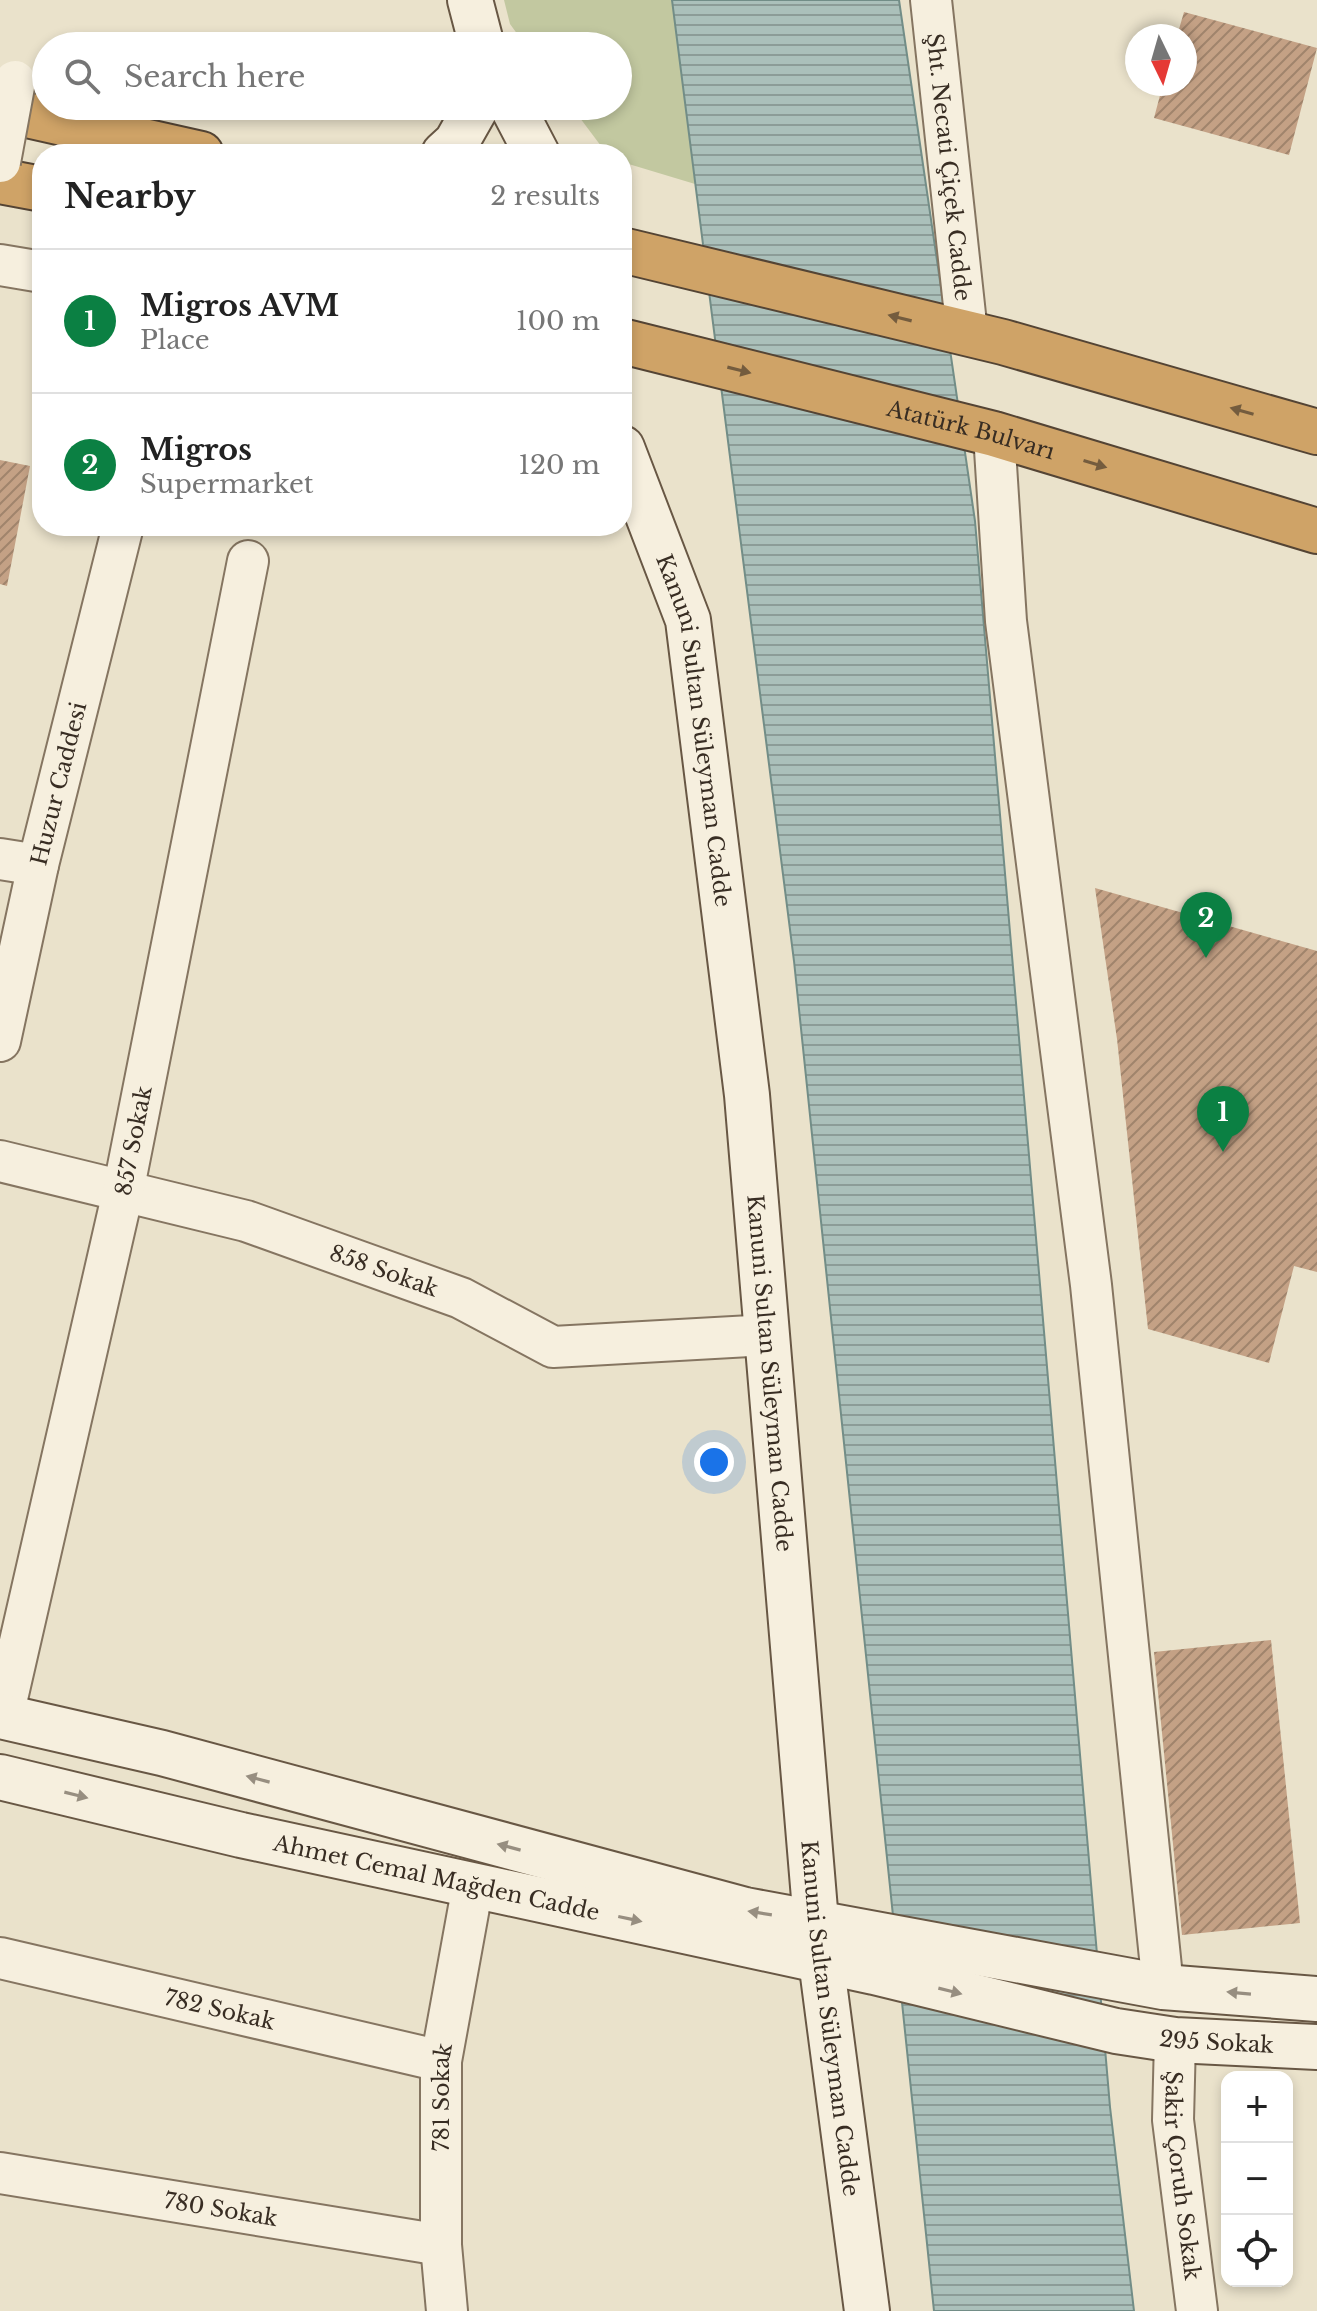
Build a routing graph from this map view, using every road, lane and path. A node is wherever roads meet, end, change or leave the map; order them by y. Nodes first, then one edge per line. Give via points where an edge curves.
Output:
1 (470, 0) edge
2 (931, 0) edge
3 (478, 32) edge
4 (7, 95) edge
5 (32, 103) edge
6 (89, 120) edge
7 (469, 120) edge
8 (519, 120) edge
9 (168, 144) edge
10 (455, 144) edge
11 (532, 144) edge
12 (0, 162) edge
13 (0, 181) edge
14 (32, 187) edge
15 (639, 254) edge
16 (0, 265) edge
17 (32, 270) edge
18 (985, 338) junction
19 (632, 344) edge
20 (1317, 432) edge
21 (994, 434) junction
22 (632, 474) edge
23 (1317, 531) edge
24 (120, 536) edge
25 (248, 561) dead end
26 (19, 862) edge
27 (0, 1041) edge
28 (0, 1161) edge
29 (123, 1192) junction
30 (767, 1335) junction
31 (1, 1716) edge
32 (0, 1777) edge
33 (473, 1885) junction
34 (819, 1942) junction
35 (0, 1958) edge
36 (874, 1972) joint
37 (1163, 1987) junction
38 (1317, 1999) edge
39 (1175, 2040) junction
40 (1317, 2047) edge
41 (441, 2061) junction
42 (0, 2173) edge
43 (441, 2245) junction
44 (447, 2311) edge
45 (867, 2311) edge
46 (1197, 2311) edge

1 - 3 main road
2 - 18 street, Şht. Necati Çiçek Cadde
4 - 5 highway
4 - 12 street, bridge
6 - 9 highway
7 - 10 main road
8 - 11 main road
13 - 14 highway
18 -> 15 highway
16 - 17 street
20 -> 18 highway
19 -> 21 highway, Atatürk Bulvarı
21 -> 23 highway, Atatürk Bulvarı
21 - 37 street via 1006,621 1091,1285
22 - 30 main road, Kanuni Sultan Süleyman Cadde via 688,620 747,1095
24 - 26 street, Huzur Caddesi
25 - 29 street, 857 Sokak
26 - 27 street, Huzur Caddesi
28 - 29 street, 858 Sokak
29 - 30 street, 858 Sokak via 246,1221 461,1298 553,1347
29 - 31 street, 857 Sokak
30 - 34 main road, Kanuni Sultan Süleyman Cadde
34 -> 31 main road, Ahmet Cemal Mağden Cadde via 745,1910 162,1753
32 -> 33 main road, Ahmet Cemal Mağden Cadde
33 -> 34 main road, Ahmet Cemal Mağden Cadde
33 - 41 street, 781 Sokak
34 - 36 main road, Ahmet Cemal Mağden Cadde
34 - 37 main road, Ahmet Cemal Mağden Cadde via 865,1930
34 - 45 main road, Kanuni Sultan Süleyman Cadde
35 - 41 street, 782 Sokak
36 -> 39 main road, 295 Sokak via 1116,2031
38 -> 37 main road
39 - 40 main road, 295 Sokak
39 - 46 street, Şakir Çoruh Sokak via 1173,2120
41 - 43 street, 781 Sokak
42 - 43 street, 780 Sokak
43 - 44 street, 781 Sokak

